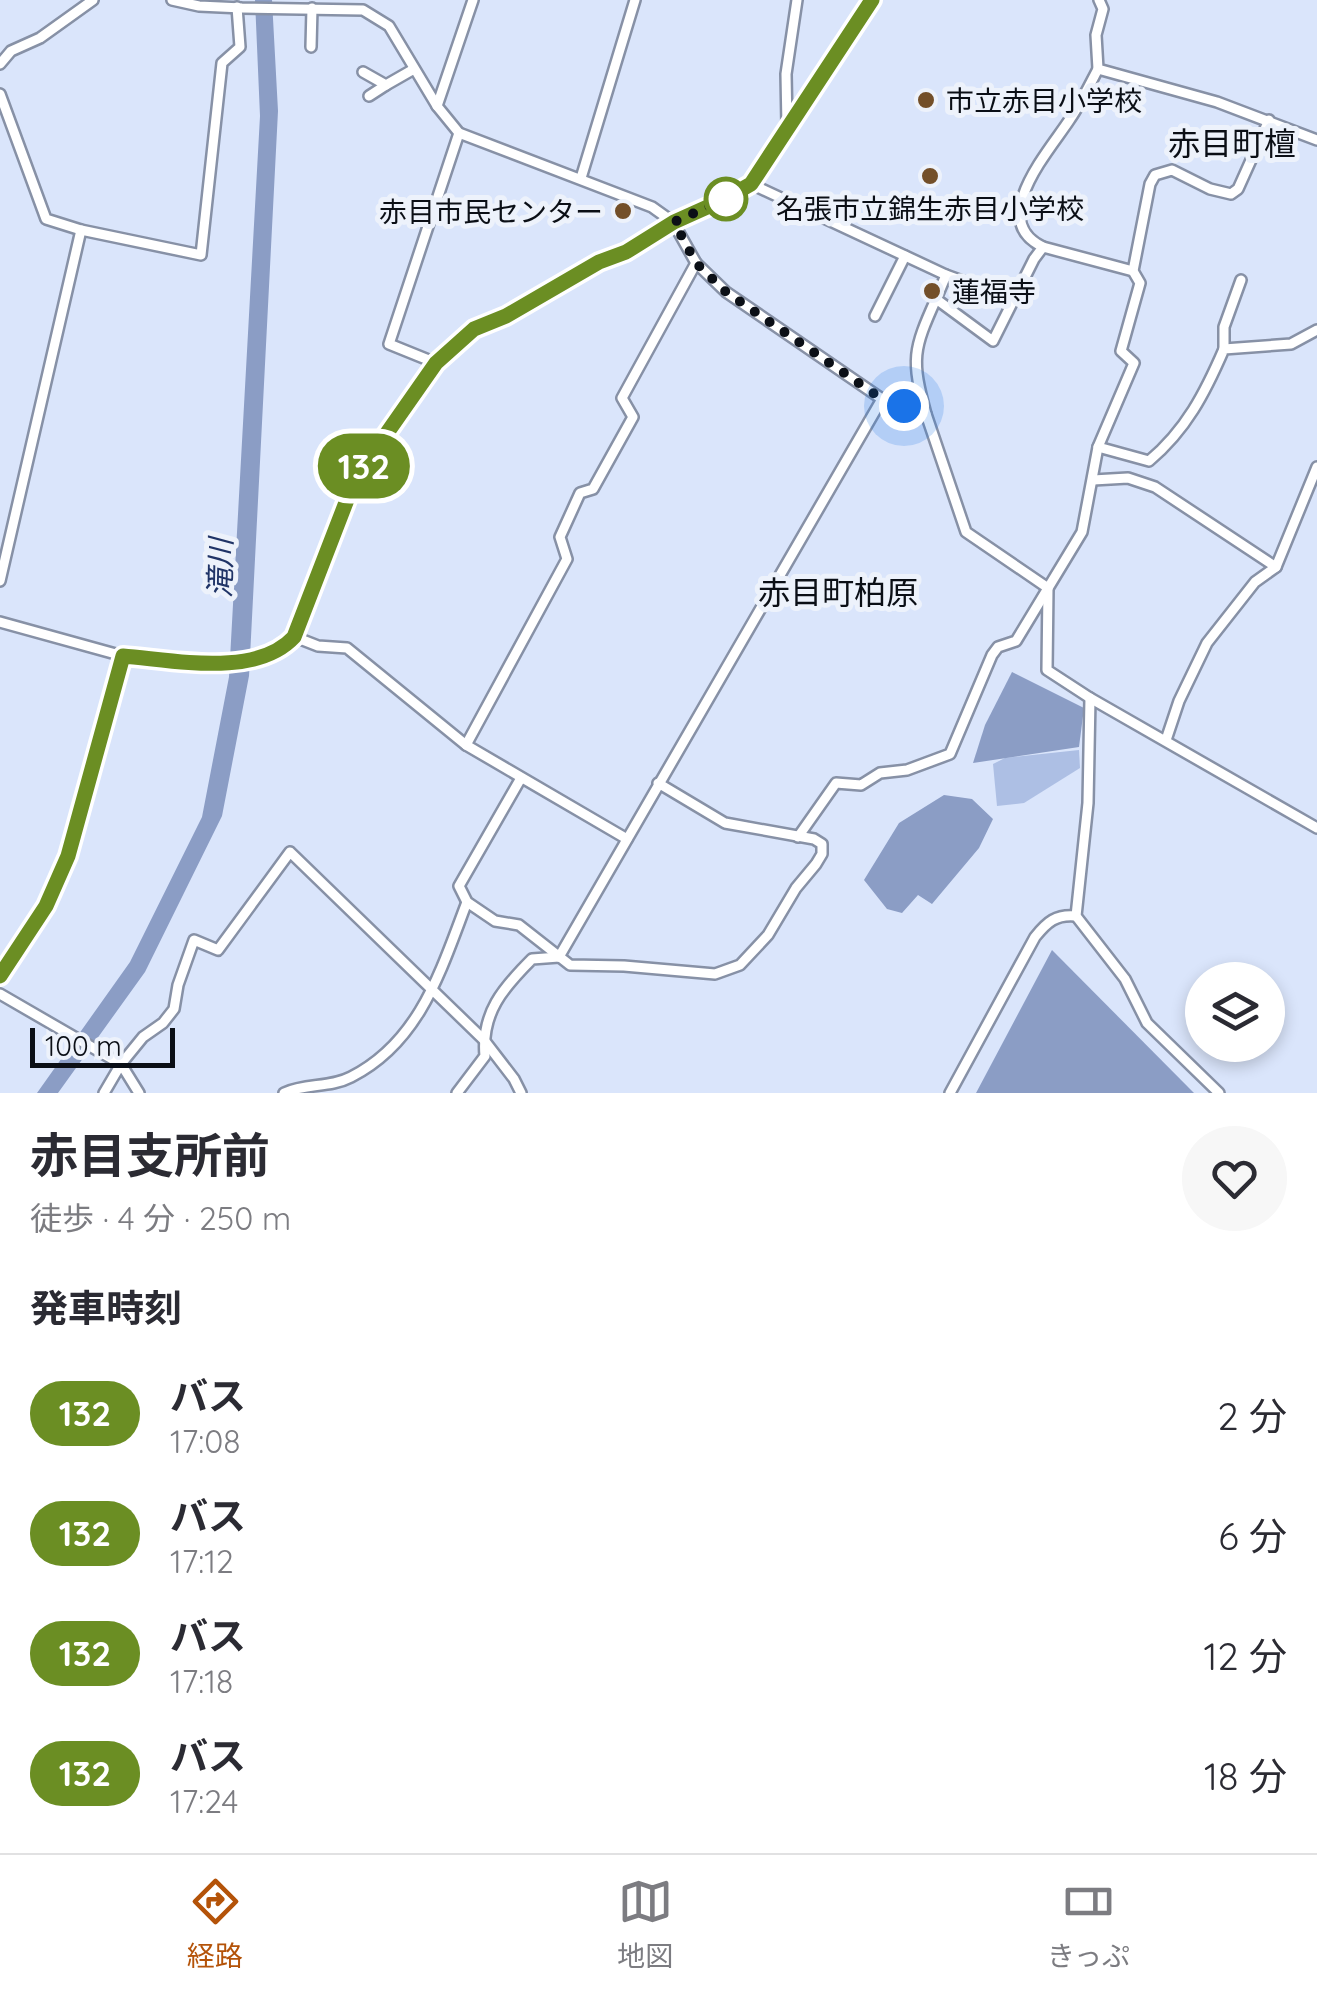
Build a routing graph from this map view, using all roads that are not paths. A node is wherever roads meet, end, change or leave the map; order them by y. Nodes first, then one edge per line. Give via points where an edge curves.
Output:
1 (93, 0) edge
2 (172, 0) edge
3 (473, 0) edge
4 (635, 0) edge
5 (797, 0) edge
6 (872, 0) edge
7 (1099, 0) edge
8 (308, 5) edge
9 (239, 8) junction
10 (311, 47) dead end
11 (0, 64) edge
12 (414, 69) junction
13 (1098, 69) junction
14 (363, 72) dead end
15 (386, 85) junction
16 (0, 94) edge
17 (369, 96) dead end
18 (436, 106) junction
19 (1269, 120) junction
20 (786, 127) junction
21 (459, 133) junction
22 (1317, 140) edge
23 (581, 178) junction
24 (751, 184) junction
25 (674, 222) junction
26 (82, 230) junction
27 (1043, 247) junction
28 (905, 256) junction
29 (696, 263) junction
30 (1133, 271) junction
31 (946, 275) junction
32 (1241, 280) dead end
33 (936, 299) junction
34 (1015, 300) junction
35 (876, 316) dead end
36 (1317, 330) edge
37 (1224, 349) junction
38 (436, 363) junction
39 (882, 399) junction
40 (926, 414) junction
41 (1098, 447) junction
42 (1317, 467) edge
43 (1093, 480) junction
44 (1276, 566) junction
45 (0, 581) edge
46 (1048, 588) junction
47 (0, 622) edge
48 (294, 637) junction
49 (123, 656) junction
50 (1090, 698) junction
51 (1166, 740) junction
52 (466, 746) junction
53 (521, 778) junction
54 (658, 783) junction
55 (1317, 828) edge
56 (798, 837) junction
57 (627, 838) junction
58 (467, 902) junction
59 (1076, 916) junction
60 (559, 957) junction
61 (0, 976) edge
62 (433, 992) junction
63 (0, 994) edge
64 (484, 1040) junction
65 (120, 1064) junction
66 (104, 1093) edge
67 (139, 1093) edge
68 (284, 1093) edge
69 (457, 1093) edge
70 (521, 1093) edge
71 (950, 1093) edge
72 (1220, 1093) edge

1 - 11 street
2 - 9 street
3 - 18 street
4 - 23 street
5 - 20 street
6 - 20 main road
7 - 13 street via 1104,9 1096,35
8 - 9 street
8 - 10 street
8 - 12 street via 376,16 399,39
9 - 26 street via 240,47 222,63 201,256
12 - 15 street
12 - 18 street
13 - 19 street
13 - 27 street via 1026,187 1021,224 1026,238
14 - 15 street
15 - 17 street
16 - 26 street via 46,219
18 - 21 street
19 - 22 street
19 - 30 street via 1231,194 1172,170 1154,175
20 - 24 main road
21 - 23 street
21 - 38 street via 389,344
23 - 25 street
24 - 25 main road
24 - 28 street
25 - 29 street
25 - 38 main road via 474,329
26 - 45 street
27 - 30 street
27 - 34 street
28 - 31 street
28 - 35 street
29 - 39 street via 726,292
29 - 52 street via 622,398 633,417 593,489 580,493 560,537 567,560
30 - 41 street via 1140,283 1121,352 1134,363
31 - 33 street
31 - 34 street
32 - 37 street via 1224,327
33 - 34 street via 994,341
33 - 40 street via 915,346
36 - 37 street via 1291,344
37 - 41 street via 1176,439 1149,461
38 - 48 main road via 350,492
39 - 40 street
39 - 54 street
40 - 46 street via 966,532
41 - 43 street
42 - 44 street
43 - 44 street via 1128,478 1154,487
43 - 46 street via 1082,532
44 - 51 street via 1206,643
46 - 50 street via 1047,670
46 - 56 street via 1016,641 992,655 950,754 880,772 861,785 836,783
47 - 49 street
48 - 49 main road via 269,654 224,664
48 - 52 street via 347,648
49 - 61 main road via 68,856 46,906
50 - 51 street
50 - 59 street
51 - 55 street
52 - 53 street
53 - 57 street
53 - 58 street via 459,886
54 - 56 street via 724,823
54 - 57 street
56 - 60 street via 822,844 822,854 768,936 740,964 715,974 570,966
57 - 60 street
58 - 60 street via 495,922 519,925
58 - 62 street
59 - 71 street via 1062,915 1035,937
59 - 72 street via 1125,980 1148,1024
60 - 64 street via 532,959 504,988 491,1006
62 - 64 street
62 - 65 street via 290,852 218,950 194,940 174,1009
62 - 68 street via 384,1056 350,1078
63 - 65 street
64 - 69 street via 485,1056
64 - 70 street
65 - 66 street
65 - 67 street

